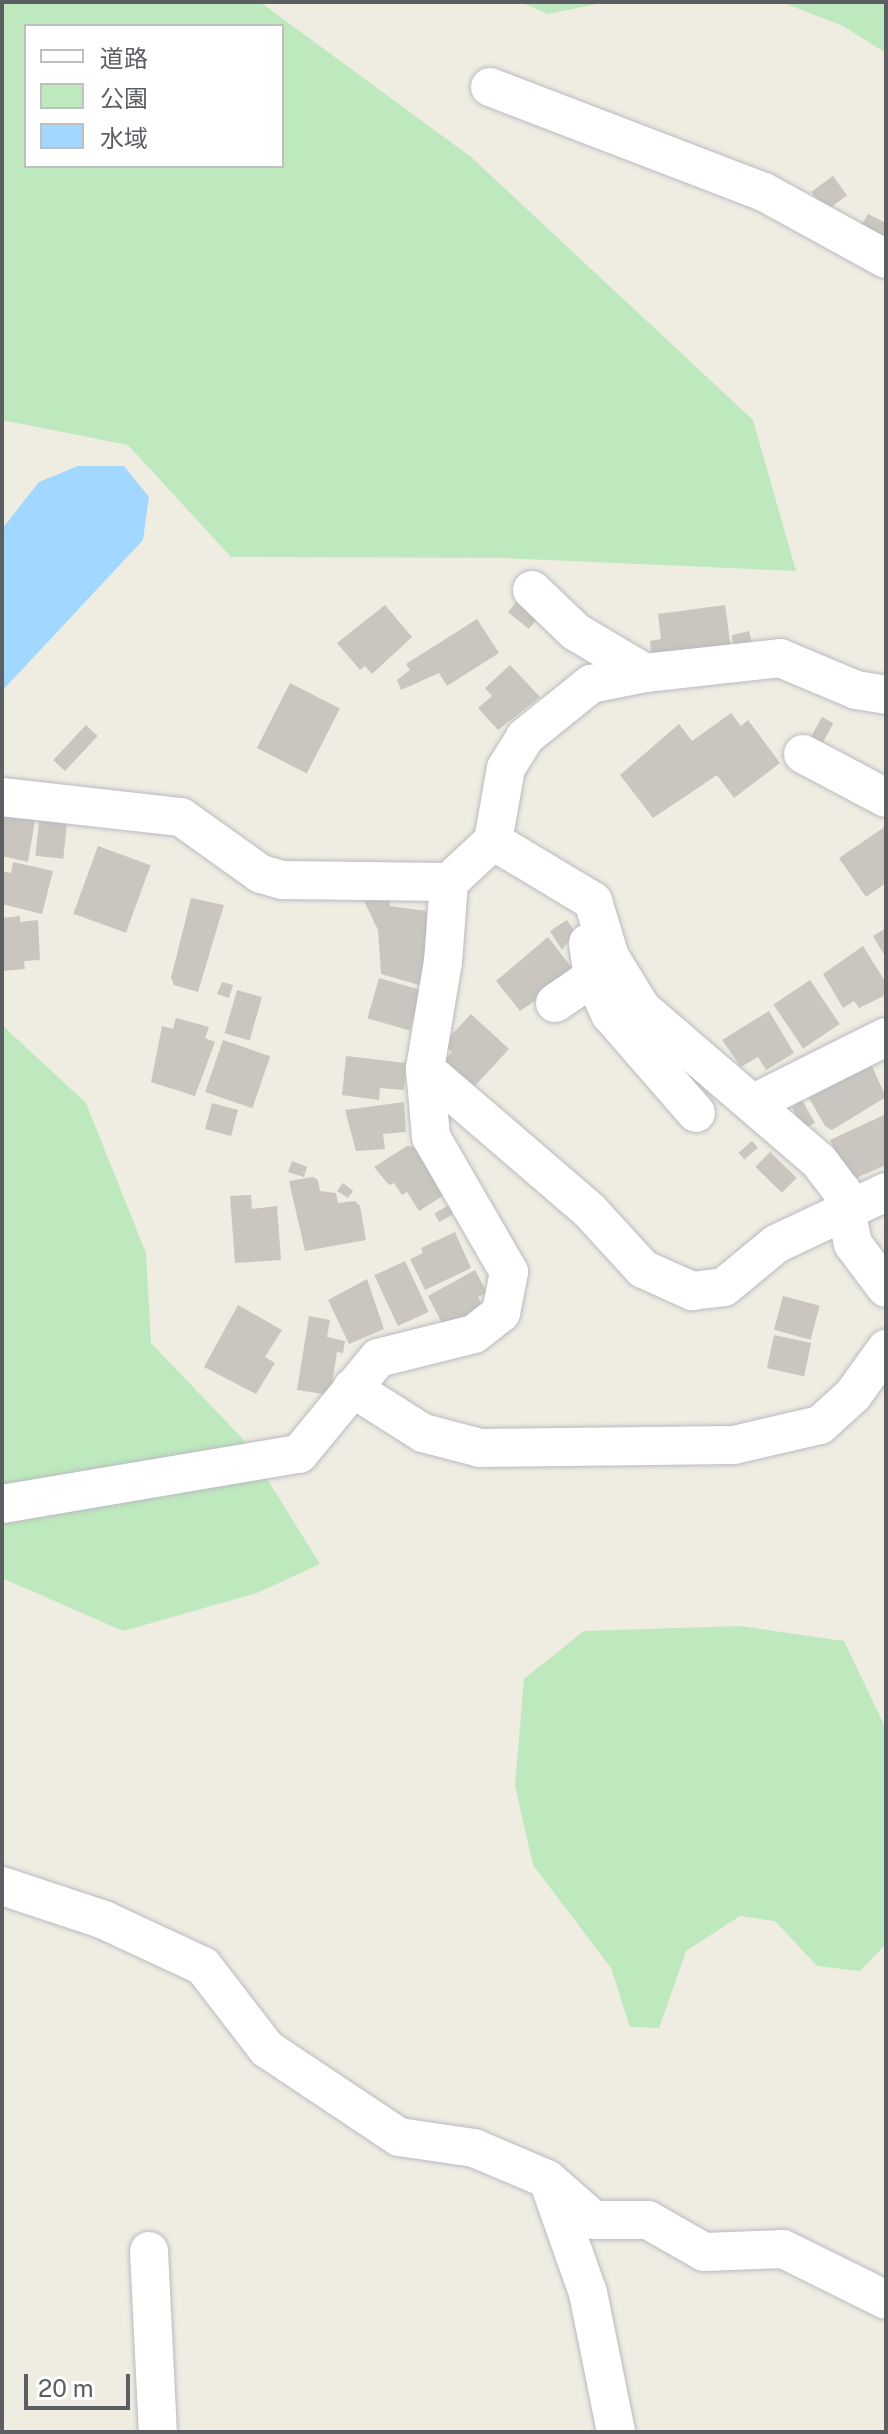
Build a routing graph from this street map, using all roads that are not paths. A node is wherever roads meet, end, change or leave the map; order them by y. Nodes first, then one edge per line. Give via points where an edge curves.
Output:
1 (490, 87) dead end
2 (886, 259) edge
3 (532, 590) dead end
4 (645, 673) junction
5 (886, 695) edge
6 (803, 754) dead end
7 (2, 797) edge
8 (886, 798) edge
9 (493, 841) junction
10 (449, 882) junction
11 (593, 901) junction
12 (593, 977) junction
13 (555, 1003) dead end
14 (886, 1037) edge
15 (425, 1069) junction
16 (754, 1103) junction
17 (696, 1113) dead end
18 (886, 1192) edge
19 (846, 1209) junction
20 (886, 1288) edge
21 (886, 1349) edge
22 (352, 1388) junction
23 (2, 1504) edge
24 (2, 1886) edge
25 (547, 2179) junction
26 (149, 2251) dead end
27 (886, 2300) edge
28 (158, 2432) edge
29 (616, 2432) edge

1 - 2 street via 764,192
3 - 4 street via 576,632
4 - 5 street via 780,658 856,690
4 - 9 street via 591,684 525,737 506,768
6 - 8 street
7 - 10 street via 181,817 261,874 282,880
9 - 10 street
9 - 11 street
10 - 15 street via 443,962
11 - 12 street via 587,939
11 - 16 street via 610,957 642,1009
12 - 13 street
12 - 17 street via 610,1014
14 - 16 street
15 - 19 street via 589,1210 643,1269 692,1291 724,1287 776,1244
15 - 22 street via 431,1137 509,1272 501,1313 474,1334 378,1358
16 - 19 street via 819,1161 842,1191
18 - 19 street
19 - 20 street via 853,1244
21 - 22 street via 853,1395 820,1425 734,1445 480,1448 423,1433
22 - 23 street via 299,1454
24 - 25 street via 104,1920 203,1966 267,2049 399,2137 474,2148
25 - 27 street via 594,2220 648,2220 704,2252 783,2249
25 - 29 street via 588,2293
26 - 28 street

